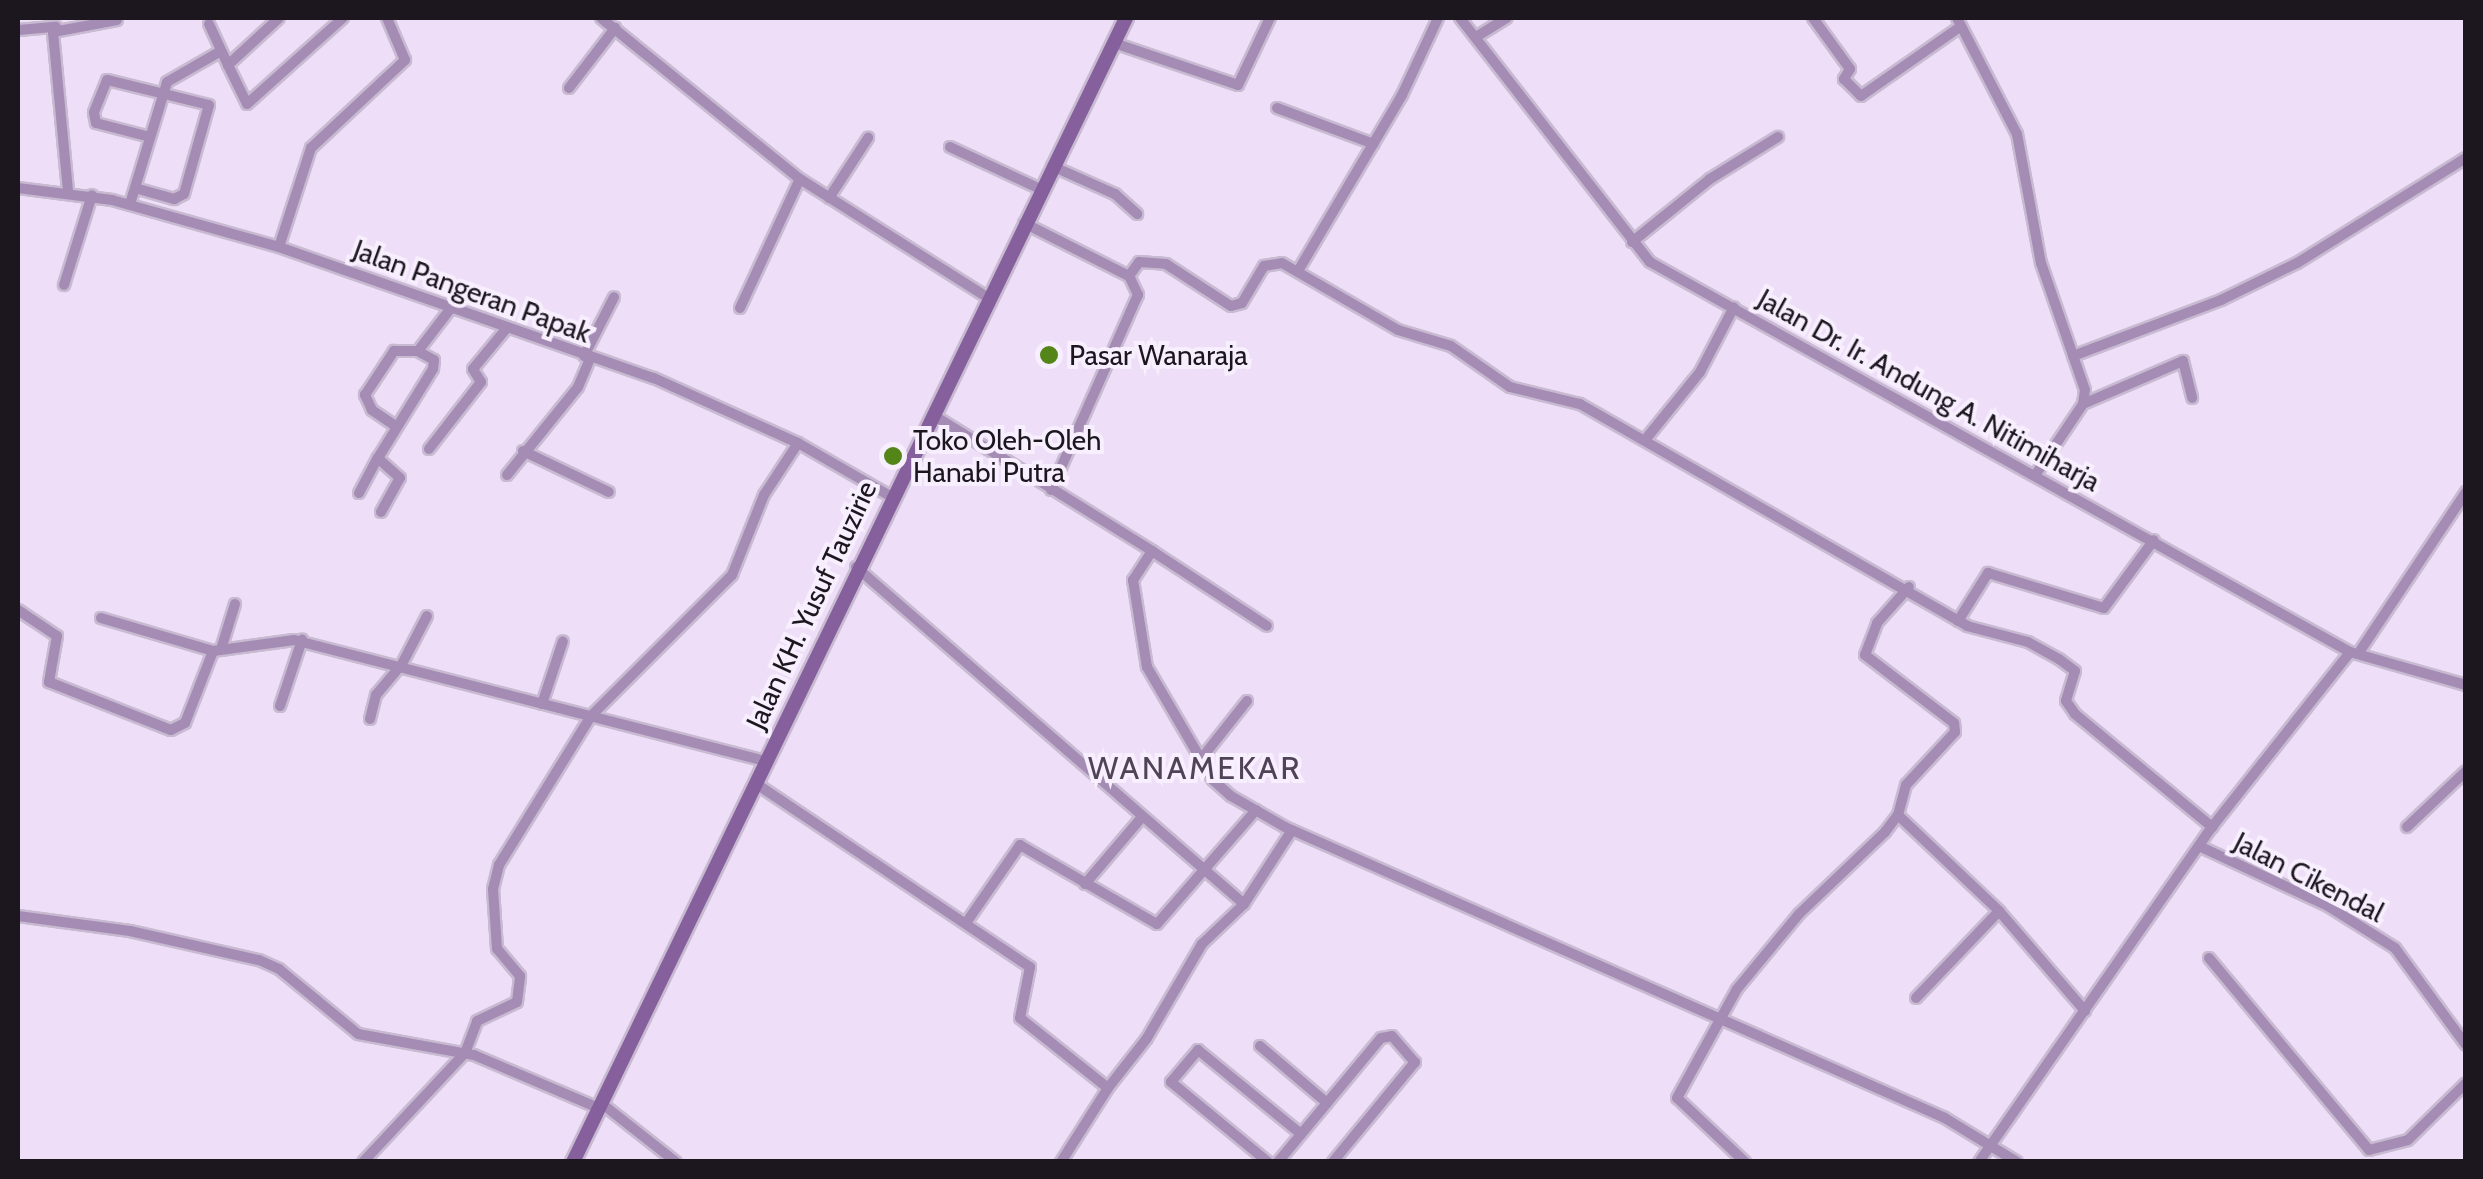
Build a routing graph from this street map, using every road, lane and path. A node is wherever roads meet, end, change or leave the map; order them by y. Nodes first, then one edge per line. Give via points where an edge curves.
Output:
1 (279, 18) edge
2 (343, 18) edge
3 (387, 18) edge
4 (601, 18) edge
5 (1126, 18) edge
6 (1270, 18) edge
7 (1438, 18) edge
8 (1460, 18) edge
9 (1506, 18) edge
10 (1812, 18) edge
11 (118, 20) edge
12 (210, 20) edge
13 (1958, 22) edge
14 (56, 27) junction
15 (615, 28) junction
16 (18, 30) edge
17 (1476, 37) junction
18 (1114, 43) junction
19 (221, 51) junction
20 (228, 64) junction
21 (568, 88) dead end
22 (164, 93) junction
23 (1276, 108) dead end
24 (150, 137) junction
25 (868, 138) dead end
26 (1778, 138) dead end
27 (1374, 144) junction
28 (950, 147) dead end
29 (2466, 158) edge
30 (1052, 166) junction
31 (800, 180) junction
32 (18, 188) edge
33 (135, 188) junction
34 (1040, 189) junction
35 (68, 191) junction
36 (92, 195) junction
37 (829, 198) junction
38 (130, 204) junction
39 (1137, 214) dead end
40 (1023, 223) junction
41 (1632, 242) junction
42 (280, 247) junction
43 (1298, 272) junction
44 (1129, 276) junction
45 (64, 285) dead end
46 (988, 296) junction
47 (614, 298) dead end
48 (1734, 307) junction
49 (451, 308) junction
50 (740, 308) dead end
51 (506, 328) junction
52 (418, 351) junction
53 (2073, 356) junction
54 (587, 358) junction
55 (2192, 398) dead end
56 (2083, 404) junction
57 (933, 415) junction
58 (394, 426) junction
59 (1646, 440) junction
60 (798, 443) junction
61 (429, 449) dead end
62 (523, 451) junction
63 (378, 458) junction
64 (2036, 474) junction
65 (507, 475) dead end
66 (1051, 490) junction
67 (609, 492) dead end
68 (2466, 492) edge
69 (359, 494) dead end
70 (890, 496) junction
71 (381, 512) dead end
72 (2154, 540) junction
73 (1152, 551) junction
74 (856, 567) junction
75 (1909, 587) junction
76 (234, 604) dead end
77 (18, 610) edge
78 (427, 616) dead end
79 (101, 618) dead end
80 (1958, 620) junction
81 (1267, 626) dead end
82 (302, 640) junction
83 (563, 641) dead end
84 (218, 648) junction
85 (2354, 653) junction
86 (402, 664) junction
87 (2466, 685) edge
88 (1247, 701) dead end
89 (542, 704) junction
90 (280, 706) dead end
91 (591, 716) junction
92 (370, 719) dead end
93 (1201, 759) junction
94 (765, 761) junction
95 (2466, 772) edge
96 (756, 783) junction
97 (1256, 810) junction
98 (1898, 814) junction
99 (1142, 817) junction
100 (2212, 827) junction
101 (2407, 827) dead end
102 (1292, 830) junction
103 (2201, 847) junction
104 (1205, 871) junction
105 (1085, 884) junction
106 (1244, 904) junction
107 (1999, 911) junction
108 (18, 916) edge
109 (966, 922) junction
110 (2209, 958) dead end
111 (1916, 998) dead end
112 (2084, 1011) junction
113 (1724, 1018) junction
114 (2466, 1044) edge
115 (1260, 1046) dead end
116 (465, 1053) junction
117 (2466, 1083) edge
118 (1108, 1088) junction
119 (1328, 1102) junction
120 (599, 1106) junction
121 (1301, 1134) junction
122 (1990, 1142) junction
123 (363, 1162) edge
124 (573, 1162) edge
125 (676, 1162) edge
126 (1062, 1162) edge
127 (1268, 1162) edge
128 (1278, 1162) edge
129 (1333, 1162) edge
130 (1745, 1162) edge
131 (1978, 1162) edge
132 (2018, 1162) edge

1 - 20 street
2 - 20 street via 248,104
3 - 42 street via 404,60 311,148
4 - 15 street
5 - 18 main road, Jalan KH. Yusuf Tauzirie
6 - 18 street via 1238,85
7 - 27 street
8 - 17 street, Jalan Dr. Ir. Andung A. Nitimiharja
9 - 17 street
10 - 13 street via 1850,69 1844,80 1861,96
11 - 14 street
12 - 19 street
13 - 53 street via 2016,134 2041,263
14 - 16 street
14 - 35 street
15 - 21 street
15 - 31 street
17 - 41 street, Jalan Dr. Ir. Andung A. Nitimiharja
18 - 30 main road, Jalan KH. Yusuf Tauzirie
19 - 20 street
19 - 22 street via 175,76
22 - 24 street
22 - 24 street via 115,78 100,90 94,112 100,128
22 - 33 street via 208,105 186,188 174,199
23 - 27 street
24 - 33 street
25 - 37 street
26 - 41 street via 1710,179
27 - 43 street
28 - 34 street
29 - 53 street via 2298,263
30 - 34 main road, Jalan KH. Yusuf Tauzirie
30 - 39 street via 1116,194
31 - 37 street
31 - 50 street
32 - 35 street, Jalan Pangeran Papak
33 - 38 street
34 - 40 main road, Jalan KH. Yusuf Tauzirie
35 - 36 street, Jalan Pangeran Papak
36 - 38 street, Jalan Pangeran Papak
36 - 45 street
37 - 46 street
38 - 42 street, Jalan Pangeran Papak
40 - 44 street
40 - 46 main road, Jalan KH. Yusuf Tauzirie
41 - 48 street, Jalan Dr. Ir. Andung A. Nitimiharja via 1650,262
42 - 49 street, Jalan Pangeran Papak
43 - 44 street via 1269,263 1236,306 1155,260 1139,262
43 - 59 street via 1398,330 1451,346 1510,388 1563,397
44 - 66 street via 1138,295
46 - 57 main road, Jalan KH. Yusuf Tauzirie
47 - 54 street
48 - 59 street via 1700,372
48 - 64 street, Jalan Dr. Ir. Andung A. Nitimiharja
49 - 51 street, Jalan Pangeran Papak
49 - 52 street
51 - 54 street, Jalan Pangeran Papak
51 - 61 street via 472,369 481,382
52 - 58 street via 434,366
52 - 58 street via 394,351 365,394 372,410
53 - 56 street
54 - 60 street, Jalan Pangeran Papak via 690,392
54 - 62 street via 578,387
55 - 56 street via 2181,361
56 - 64 street
57 - 66 street
57 - 70 main road, Jalan KH. Yusuf Tauzirie
58 - 63 street
59 - 75 street
60 - 70 street, Jalan Pangeran Papak
60 - 91 street via 764,495 732,574
62 - 65 street
62 - 67 street
63 - 69 street
63 - 71 street via 400,478
64 - 72 street, Jalan Dr. Ir. Andung A. Nitimiharja
66 - 73 street
68 - 85 street
70 - 74 main road, Jalan KH. Yusuf Tauzirie
72 - 80 street via 2104,608 1988,573
72 - 85 street, Jalan Dr. Ir. Andung A. Nitimiharja
73 - 81 street
73 - 93 street via 1133,580 1147,668
74 - 94 main road, Jalan KH. Yusuf Tauzirie
74 - 99 street
75 - 80 street
75 - 98 street via 1877,624 1865,655 1955,728 1906,785
76 - 84 street
77 - 84 street via 57,636 47,672 52,685 171,730 185,724
78 - 86 street
79 - 84 street
80 - 100 street via 1984,634 2028,642 2073,669 2066,701 2075,714
82 - 84 street
82 - 86 street
82 - 90 street
83 - 89 street
85 - 87 street, Jalan Dr. Ir. Andung A. Nitimiharja
85 - 100 street
86 - 89 street
86 - 92 street via 376,695
88 - 93 street
89 - 91 street
91 - 94 street
91 - 116 street via 494,878 498,948 518,973 520,995 510,1009 477,1021
93 - 97 street via 1217,785
94 - 96 main road, Jalan KH. Yusuf Tauzirie
95 - 101 street
96 - 109 street
96 - 120 main road, Jalan KH. Yusuf Tauzirie
97 - 102 street
97 - 104 street
98 - 107 street
98 - 113 street via 1768,950
99 - 104 street
99 - 105 street
100 - 103 street
102 - 106 street
102 - 113 street
103 - 112 street
103 - 114 street, Jalan Cikendal via 2328,906 2395,948
104 - 105 street via 1155,924
104 - 106 street
105 - 109 street via 1020,844
106 - 118 street via 1202,944 1147,1038
107 - 111 street
107 - 112 street
108 - 116 street via 130,930 258,960 280,969 358,1034
109 - 118 street via 1032,970 1019,1002 1024,1023
110 - 117 street via 2370,1150 2408,1140
112 - 122 street
113 - 122 street
113 - 130 street via 1676,1102
115 - 119 street
116 - 120 street
116 - 123 street
118 - 126 street
119 - 121 street
119 - 129 street via 1386,1035 1415,1056
120 - 124 main road, Jalan KH. Yusuf Tauzirie
120 - 125 street
121 - 127 street via 1198,1050 1172,1082
121 - 128 street
122 - 131 street
122 - 132 street

